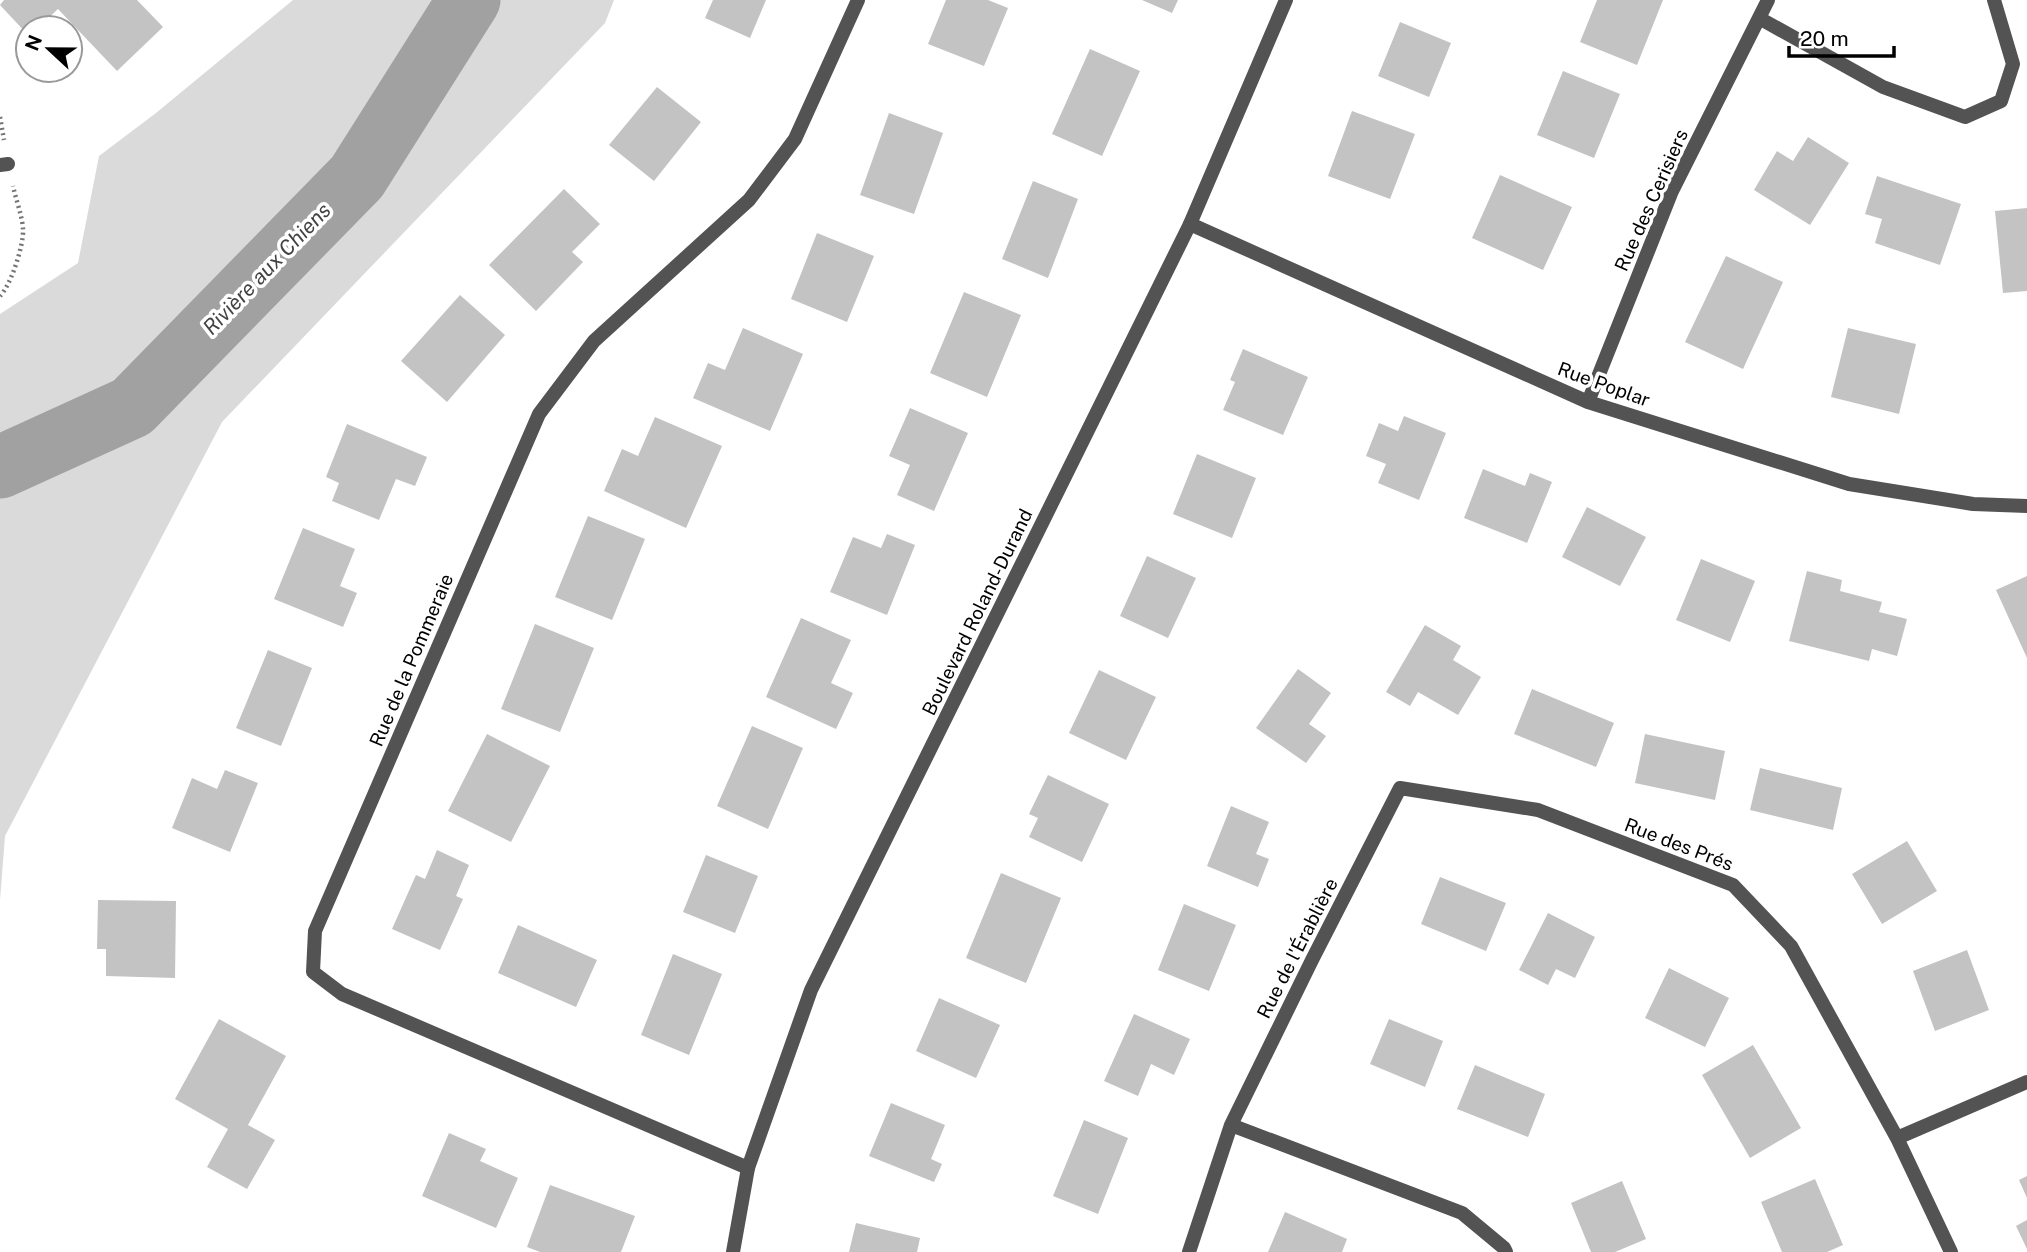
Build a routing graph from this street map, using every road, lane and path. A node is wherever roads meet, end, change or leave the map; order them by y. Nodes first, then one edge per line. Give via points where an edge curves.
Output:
1 (858, 0) edge
2 (1286, 0) edge
3 (1768, 0) edge
4 (1994, 0) edge
5 (1759, 18) junction
6 (0, 117) edge
7 (4, 164) edge
8 (1190, 225) junction
9 (0, 296) edge
10 (1588, 402) junction
11 (2027, 506) edge
12 (1400, 788) joint
13 (2027, 1082) edge
14 (1231, 1125) junction
15 (1897, 1138) junction
16 (748, 1168) junction
17 (733, 1252) edge
18 (1189, 1252) edge
19 (1506, 1252) edge
20 (1951, 1252) edge

1 - 16 street, Rue de la Pommeraie via 795,139 749,200 594,341 539,414 315,931 313,972 342,995
2 - 8 street, Boulevard Roland-Durand
3 - 5 street, Rue des Cerisiers
4 - 5 street via 2013,64 2001,101 1965,117 1883,87
5 - 10 street, Rue des Cerisiers via 1672,191
6 - 7 path
7 - 9 path via 23,230 18,258
8 - 10 street, Rue Poplar
8 - 16 street, Boulevard Roland-Durand via 811,990
10 - 11 street, Rue Poplar via 1849,484 1973,504
12 - 14 street, Rue de l'Érablière
12 - 15 street, Rue des Prés via 1538,810 1733,885 1791,946
13 - 15 street
14 - 18 street, Rue de l'Érablière
14 - 19 street via 1462,1213
15 - 20 street, Rue des Prés
16 - 17 street, Boulevard Roland-Durand

